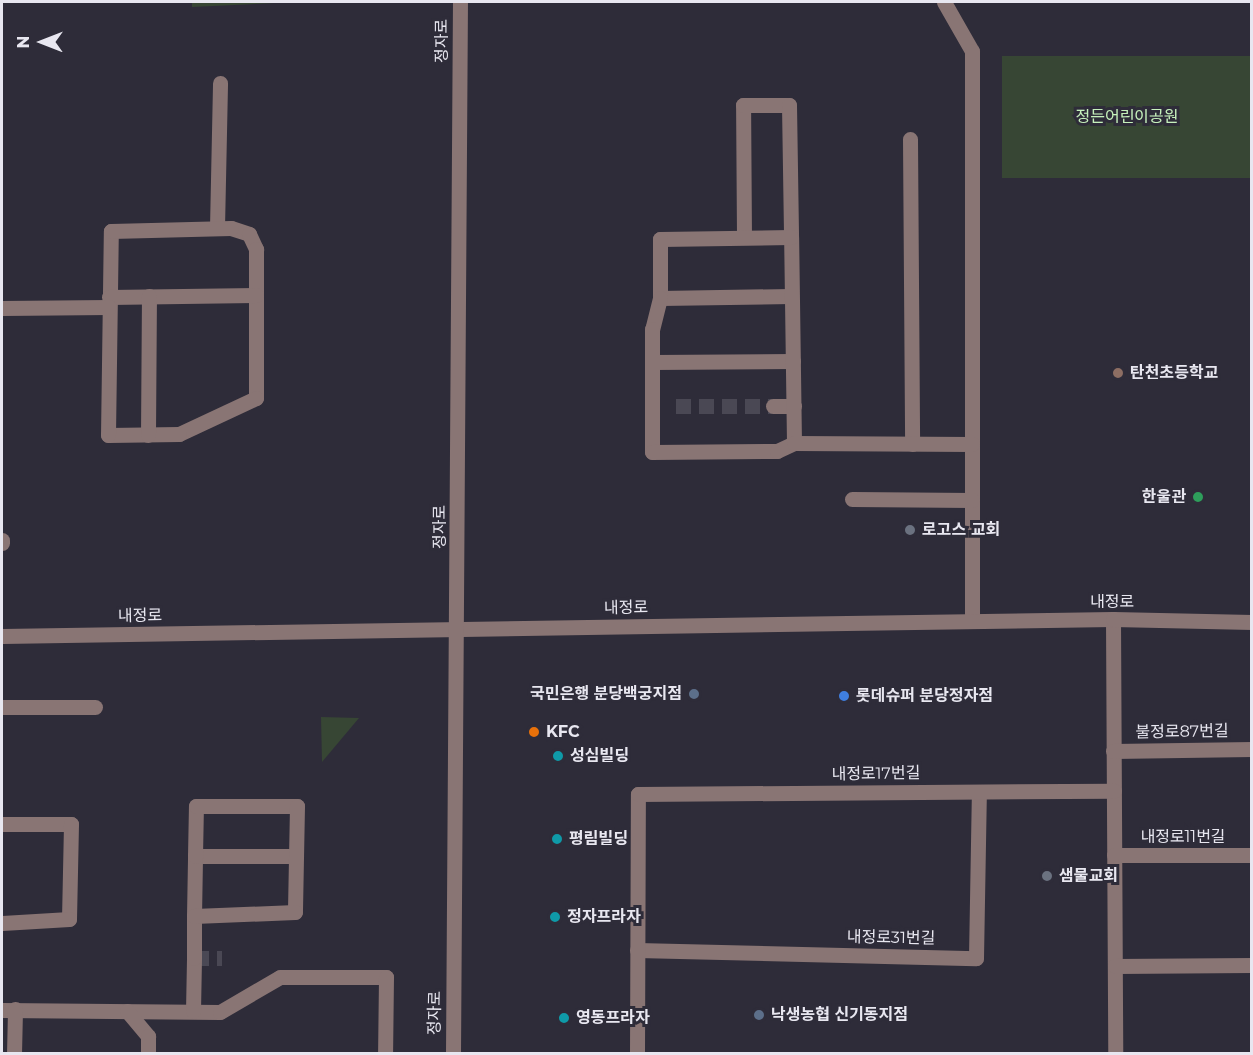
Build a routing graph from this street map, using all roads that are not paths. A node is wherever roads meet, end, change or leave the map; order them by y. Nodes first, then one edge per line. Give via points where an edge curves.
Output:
1 (460, 2) edge
2 (944, 2) edge
3 (220, 82) dead end
4 (910, 139) dead end
5 (217, 228) junction
6 (744, 237) junction
7 (790, 237) junction
8 (256, 295) junction
9 (149, 296) junction
10 (791, 296) junction
11 (660, 298) junction
12 (109, 302) junction
13 (2, 308) edge
14 (793, 361) junction
15 (653, 362) junction
16 (773, 406) tunnel mouth
17 (794, 406) junction
18 (148, 435) junction
19 (794, 443) junction
20 (912, 444) junction
21 (972, 444) junction
22 (852, 499) dead end
23 (972, 500) junction
24 (1113, 619) junction
25 (972, 621) junction
26 (1251, 622) edge
27 (459, 628) junction
28 (2, 636) edge
29 (2, 708) edge
30 (95, 708) dead end
31 (1251, 749) edge
32 (1113, 751) junction
33 (1114, 791) junction
34 (979, 792) junction
35 (2, 824) edge
36 (1114, 855) junction
37 (1251, 855) edge
38 (195, 856) junction
39 (296, 856) junction
40 (194, 916) junction
41 (2, 923) edge
42 (637, 950) junction
43 (1251, 965) edge
44 (1114, 966) junction
45 (8, 1010) edge
46 (127, 1011) junction
47 (193, 1011) junction
48 (14, 1053) edge
49 (148, 1053) edge
50 (385, 1053) edge
51 (453, 1053) edge
52 (637, 1053) edge
53 (1115, 1053) edge

1 - 27 street, 정자로
2 - 21 street via 972,51
3 - 5 street
4 - 20 street
5 - 8 street via 241,229 255,242
5 - 12 street via 111,231
6 - 7 street
6 - 7 street via 742,105 789,105
6 - 11 street via 660,239
7 - 10 street
8 - 9 street
8 - 18 street via 256,398 179,434
9 - 12 street
9 - 18 street
10 - 11 street
10 - 14 street
11 - 15 street via 652,329
12 - 13 street
12 - 18 street via 108,435
14 - 15 street
14 - 17 street
15 - 19 street via 652,452 777,451
16 - 17 street
17 - 19 street
19 - 20 street
20 - 21 street
21 - 23 street
22 - 23 street
23 - 25 street
24 - 25 street, 내정로
24 - 26 street, 내정로
24 - 32 street
25 - 27 street, 내정로
27 - 28 street, 내정로
27 - 51 street, 정자로
29 - 30 street
31 - 32 street, 불정로87번길
32 - 33 street
33 - 34 street, 내정로17번길
33 - 36 street
34 - 42 street, 내정로17번길 via 638,795
34 - 42 street, 내정로31번길 via 976,958
35 - 41 street via 71,824 69,919
36 - 37 street, 내정로11번길
36 - 44 street
38 - 39 street
38 - 39 street via 196,806 297,806
38 - 40 street
39 - 40 street via 295,912
40 - 47 street
42 - 52 street
43 - 44 street
44 - 53 street
45 - 46 street
45 - 48 street
46 - 47 street
46 - 49 street via 148,1036
47 - 50 street via 220,1012 280,978 386,978

